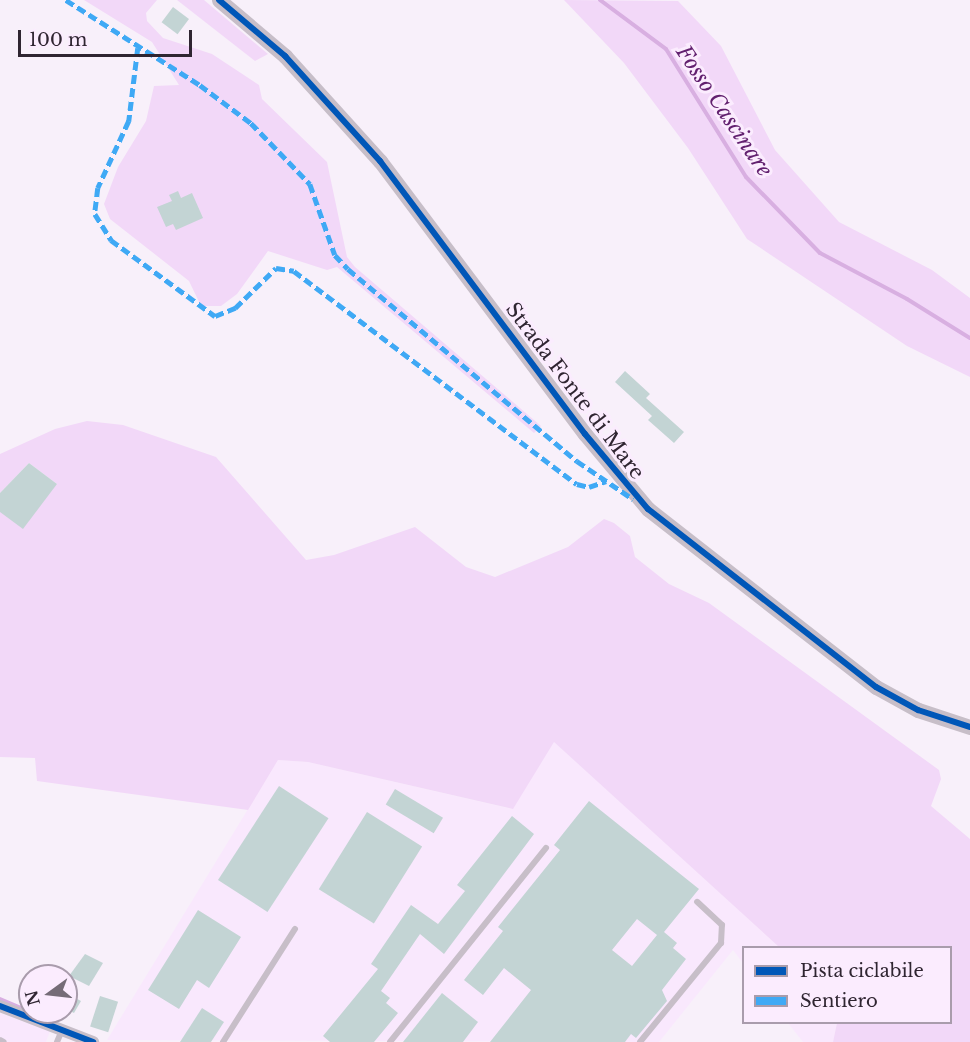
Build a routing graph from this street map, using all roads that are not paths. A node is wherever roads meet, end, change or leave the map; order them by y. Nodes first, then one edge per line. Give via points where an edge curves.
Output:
1 (219, 0) edge
2 (970, 727) edge
3 (546, 848) dead end
4 (697, 902) dead end
5 (295, 929) dead end
6 (0, 1006) edge
7 (62, 1030) junction
8 (0, 1040) edge
9 (4, 1042) edge
10 (57, 1042) edge
11 (93, 1042) edge
12 (223, 1042) edge
13 (390, 1042) edge
14 (640, 1042) edge

1 - 2 street, Strada Fonte di Mare via 285,56 381,161 606,461 648,509 876,687 918,710
3 - 13 lane
4 - 14 lane via 718,917 721,943
5 - 12 lane
6 - 7 street
7 - 10 lane
7 - 11 street
8 - 9 lane

